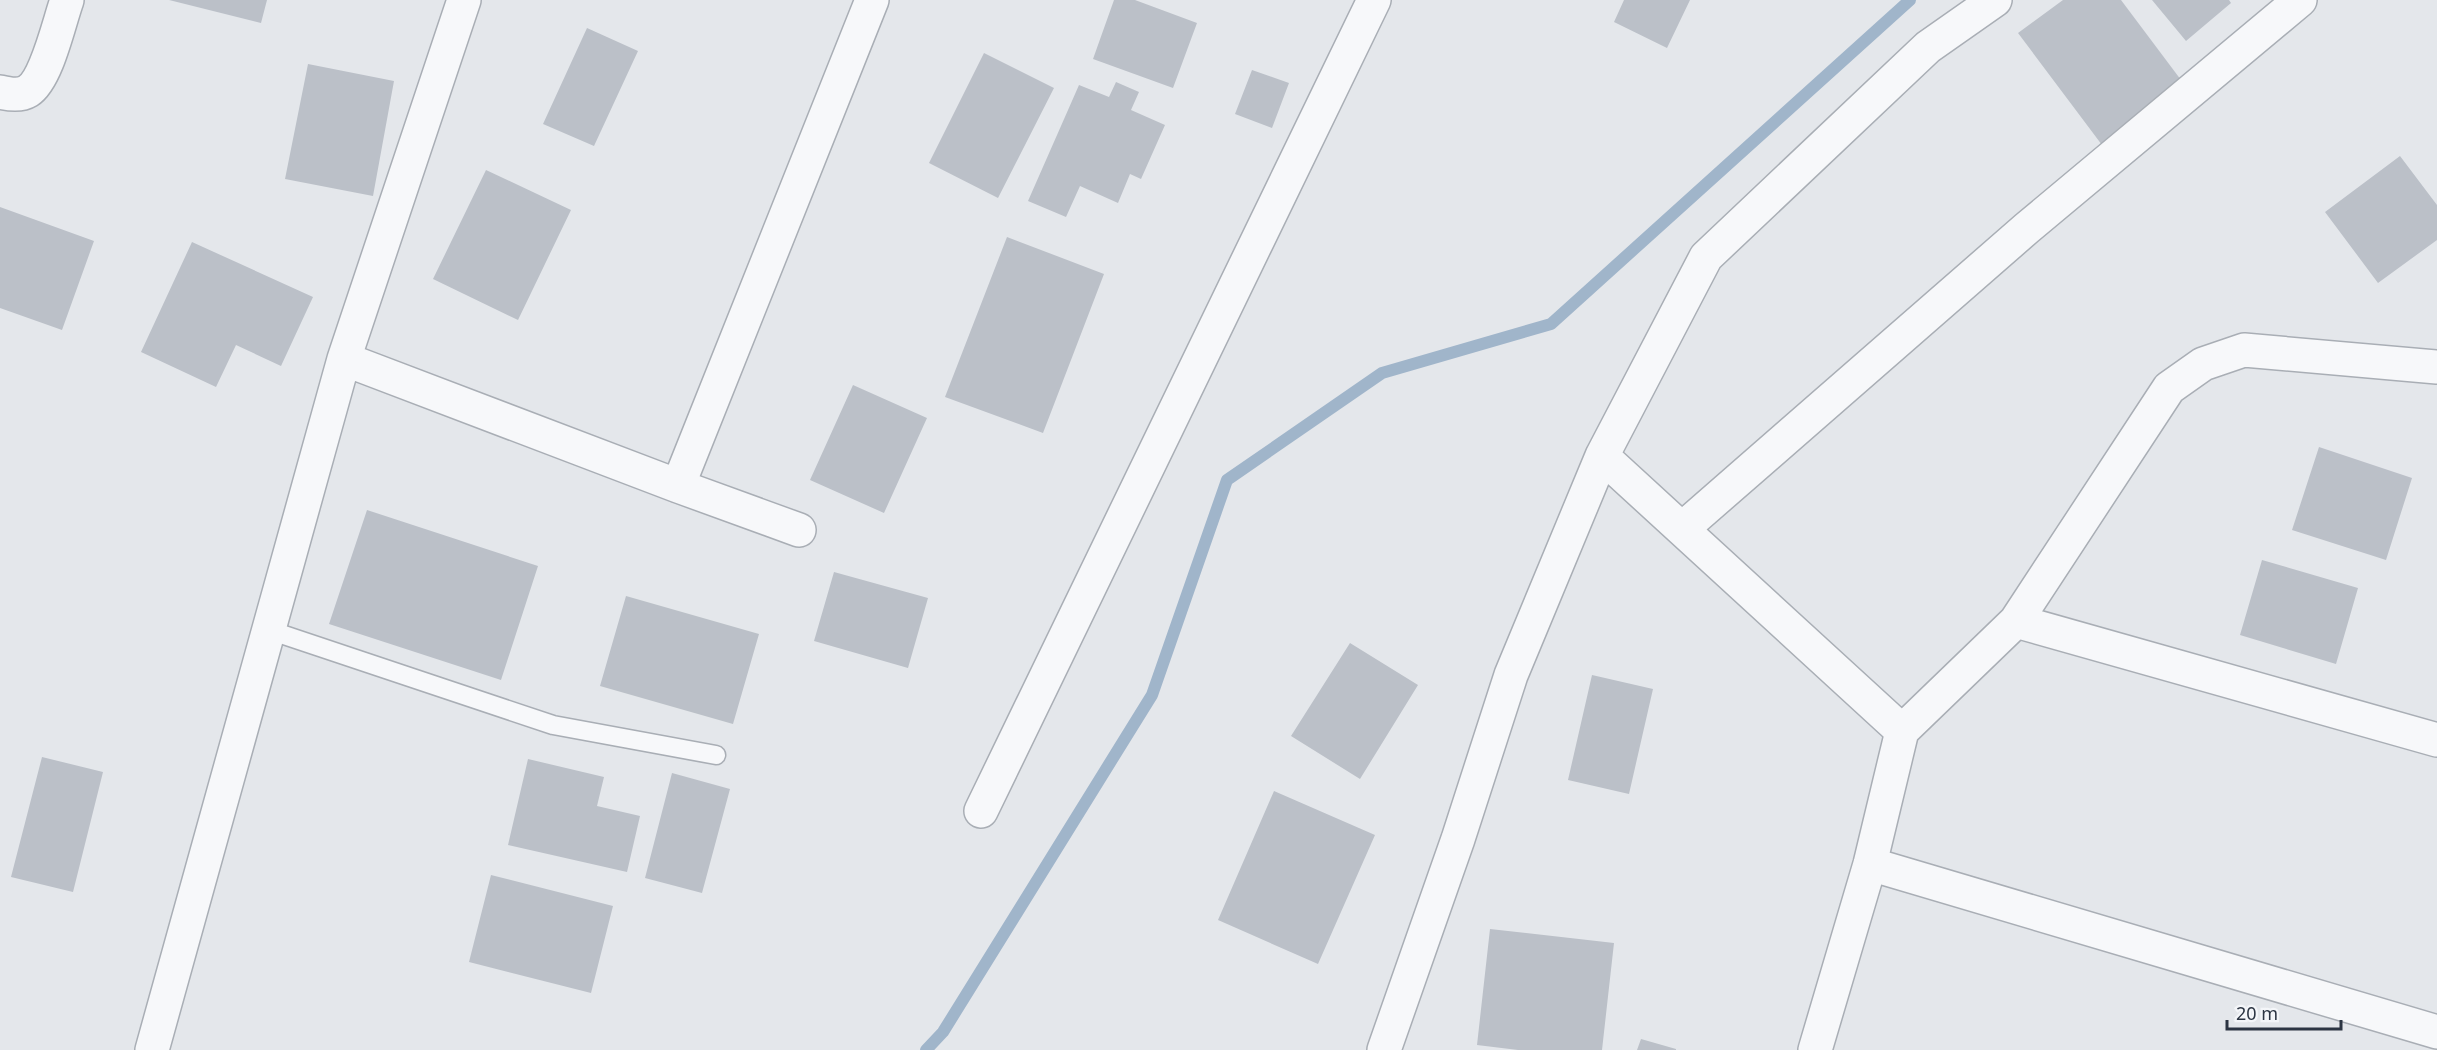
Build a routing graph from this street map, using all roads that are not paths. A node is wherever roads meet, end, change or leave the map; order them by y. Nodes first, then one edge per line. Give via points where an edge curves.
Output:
1 (67, 0) edge
2 (464, 0) edge
3 (872, 0) edge
4 (1374, 0) edge
5 (1995, 0) edge
6 (2300, 0) edge
7 (0, 92) edge
8 (344, 359) junction
9 (2437, 367) edge
10 (1602, 456) junction
11 (678, 486) junction
12 (1682, 529) junction
13 (800, 530) dead end
14 (2016, 621) junction
15 (268, 630) junction
16 (1902, 731) junction
17 (2437, 740) edge
18 (716, 755) dead end
19 (981, 811) dead end
20 (1870, 864) junction
21 (2437, 1032) edge
22 (152, 1050) edge
23 (1384, 1050) edge
24 (1815, 1050) edge

1 - 7 street via 40,77 27,91 10,95
2 - 8 street
3 - 11 street
4 - 19 street
5 - 10 street via 1928,47 1706,257
6 - 12 street via 2027,228
8 - 11 street
8 - 15 street
9 - 14 street via 2244,350 2203,364 2169,388
10 - 12 street
10 - 23 street via 1511,675
11 - 13 street
12 - 16 street
14 - 16 street
14 - 17 street
15 - 18 lane via 553,725
15 - 22 street
16 - 20 street
20 - 21 street
20 - 24 street

